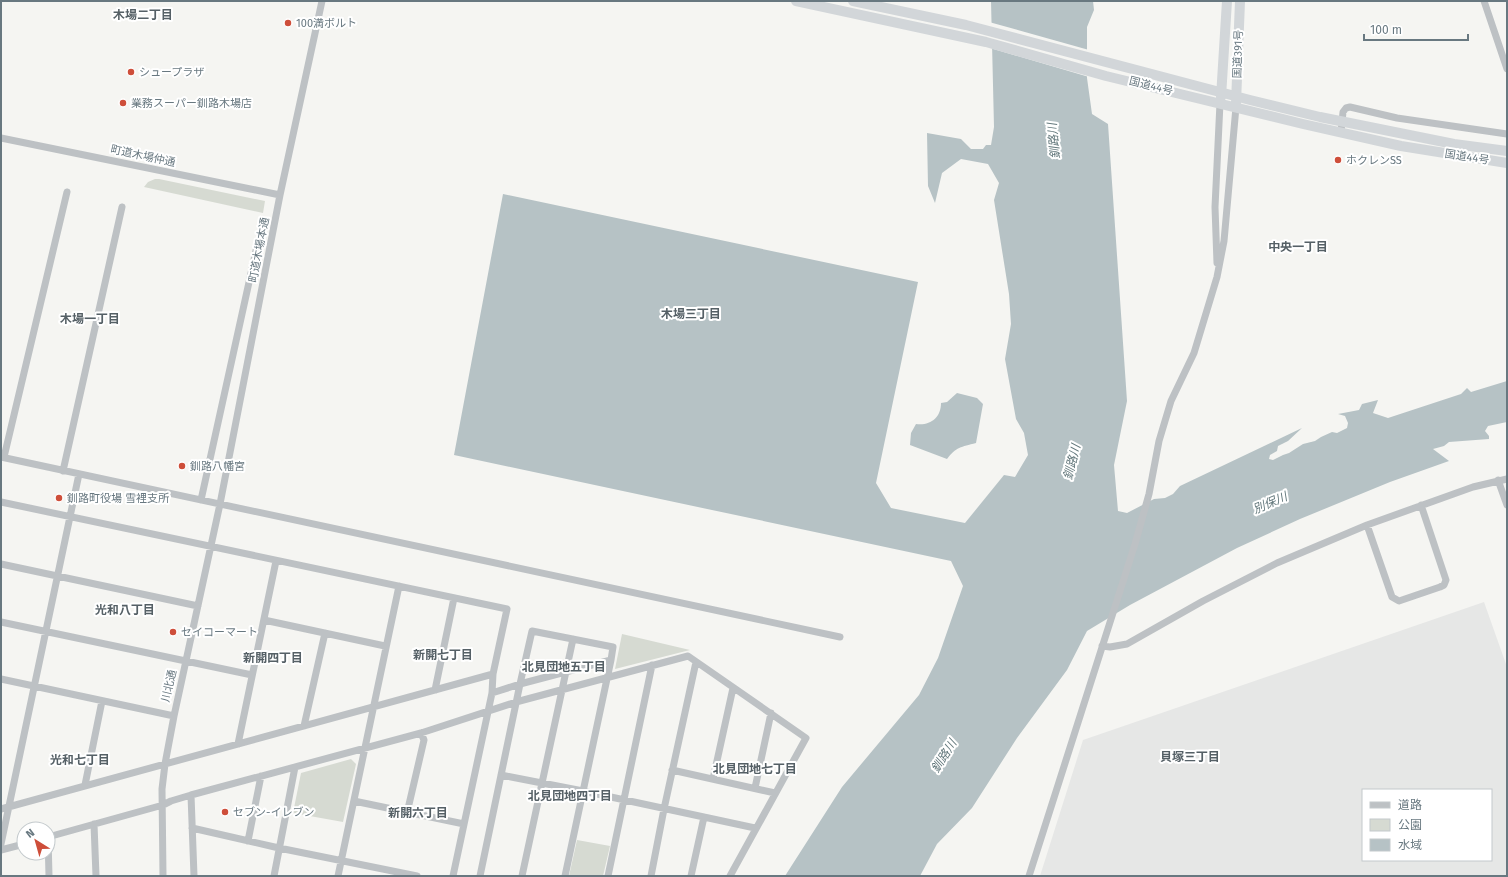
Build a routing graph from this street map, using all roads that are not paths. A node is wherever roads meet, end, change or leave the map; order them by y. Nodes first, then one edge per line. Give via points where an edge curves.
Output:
1 (322, 1) edge
2 (796, 1) edge
3 (853, 1) edge
4 (1226, 1) edge
5 (1240, 1) edge
6 (1484, 1) edge
7 (863, 2) edge
8 (863, 15) junction
9 (1507, 69) edge
10 (1221, 92) junction
11 (1236, 97) junction
12 (1220, 104) junction
13 (1236, 107) junction
14 (1342, 121) junction
15 (1341, 132) junction
16 (1507, 134) edge
17 (1, 138) edge
18 (1507, 151) edge
19 (1507, 163) edge
20 (67, 192) dead end
21 (280, 195) junction
22 (122, 207) dead end
23 (257, 246) dead end
24 (1217, 277) junction
25 (2, 457) edge
26 (63, 471) junction
27 (79, 474) junction
28 (1507, 478) edge
29 (1498, 480) junction
30 (201, 500) junction
31 (1, 502) edge
32 (220, 504) junction
33 (1421, 505) junction
34 (1507, 505) edge
35 (70, 517) junction
36 (1367, 525) junction
37 (210, 547) junction
38 (276, 561) junction
39 (1, 564) edge
40 (58, 576) junction
41 (399, 586) junction
42 (454, 598) junction
43 (198, 606) junction
44 (264, 620) junction
45 (1, 622) edge
46 (46, 632) junction
47 (325, 633) junction
48 (840, 637) dead end
49 (573, 639) junction
50 (385, 646) junction
51 (1102, 646) junction
52 (611, 660) junction
53 (186, 661) junction
54 (696, 662) junction
55 (652, 665) junction
56 (565, 672) junction
57 (493, 674) junction
58 (252, 675) junction
59 (608, 677) junction
60 (1, 679) edge
61 (520, 684) junction
62 (35, 686) junction
63 (733, 688) junction
64 (562, 689) junction
65 (435, 690) junction
66 (492, 692) junction
67 (102, 701) junction
68 (516, 702) junction
69 (373, 708) junction
70 (487, 712) junction
71 (771, 714) junction
72 (174, 716) junction
73 (304, 726) junction
74 (421, 733) junction
75 (238, 744) junction
76 (364, 748) junction
77 (165, 764) junction
78 (295, 767) junction
79 (672, 770) junction
80 (501, 775) junction
81 (261, 776) junction
82 (713, 779) junction
83 (543, 783) junction
84 (85, 785) junction
85 (755, 788) junction
86 (583, 791) junction
87 (775, 793) junction
88 (191, 795) junction
89 (623, 800) junction
90 (354, 801) junction
91 (162, 805) junction
92 (9, 807) junction
93 (664, 808) junction
94 (1, 809) edge
95 (407, 813) junction
96 (704, 817) junction
97 (94, 824) junction
98 (464, 824) junction
99 (192, 828) junction
100 (756, 828) junction
101 (56, 835) edge
102 (248, 841) junction
103 (1, 844) edge
104 (16, 846) edge
105 (279, 848) junction
106 (1, 850) edge
107 (342, 860) junction
108 (49, 861) edge
109 (49, 876) edge
110 (96, 876) edge
111 (163, 876) edge
112 (194, 876) edge
113 (274, 876) edge
114 (338, 876) edge
115 (417, 876) edge
116 (453, 876) edge
117 (480, 876) edge
118 (522, 876) edge
119 (565, 876) edge
120 (608, 876) edge
121 (651, 876) edge
122 (691, 876) edge
123 (730, 876) edge
124 (1029, 876) edge

1 - 21 street, 町道木場本通
2 - 8 highway, 国道44号
3 - 7 highway, 国道44号
4 - 10 highway, 国道391号
5 - 11 highway, 国道391号
6 - 9 street
7 - 8 street
7 - 10 highway, 国道44号 via 986,30
8 - 12 highway, 国道44号 via 986,42 1106,76
10 - 11 highway, 国道44号
10 - 12 highway, 国道391号
11 - 13 highway, 国道391号
11 - 14 highway, 国道44号
12 - 13 highway, 国道44号
12 - 24 street via 1215,207
13 - 15 highway, 国道44号
13 - 24 street via 1224,241
14 - 15 street
14 - 16 street via 1343,112 1350,107 1397,118
14 - 18 highway, 国道44号 via 1454,144
15 - 19 highway, 国道44号 via 1401,146
17 - 21 street, 町道木場仲通
20 - 25 street
21 - 32 street, 町道木場本通
22 - 26 street
23 - 30 street
24 - 51 street via 1194,353 1171,401 1159,440 1135,544
25 - 26 street
26 - 27 street
27 - 30 street
27 - 35 street
28 - 29 street
29 - 33 street
29 - 34 street
30 - 32 street
31 - 35 street
32 - 37 street, 川北通
32 - 48 street
33 - 36 street
33 - 36 street via 1446,580 1440,587 1399,601 1394,600
35 - 37 street
35 - 40 street
36 - 51 street via 1277,563 1204,600 1127,644
37 - 38 street
37 - 43 street, 川北通
38 - 41 street
38 - 44 street
39 - 40 street
40 - 43 street
40 - 46 street
41 - 42 street
41 - 50 street
42 - 57 street via 507,609
42 - 65 street
43 - 53 street, 川北通
44 - 47 street
44 - 58 street
45 - 46 street
46 - 53 street
46 - 62 street
47 - 50 street
47 - 73 street
49 - 52 street via 613,647
49 - 56 street
49 - 61 street via 532,631
50 - 69 street
51 - 124 street
52 - 56 street
52 - 59 street
53 - 58 street
53 - 72 street, 川北通
54 - 55 street via 688,656
54 - 63 street
54 - 79 street
55 - 59 street
55 - 89 street
56 - 61 street
56 - 64 street
57 - 65 street
57 - 66 street
58 - 75 street
59 - 64 street
59 - 86 street
60 - 62 street
61 - 66 street
61 - 68 street
62 - 67 street
62 - 92 street
63 - 71 street
63 - 82 street
64 - 68 street
64 - 83 street
65 - 69 street
66 - 70 street
67 - 72 street
67 - 84 street
68 - 70 street
68 - 80 street
69 - 73 street
69 - 76 street
70 - 74 street
70 - 98 street
71 - 85 street
71 - 87 street via 806,738
72 - 77 street, 川北通
73 - 75 street
74 - 76 street
74 - 95 street via 424,740
75 - 77 street
76 - 78 street
76 - 90 street
77 - 84 street
77 - 91 street, 川北通 via 162,777
78 - 81 street
78 - 105 street
79 - 82 street
79 - 93 street
80 - 83 street
80 - 117 street
81 - 88 street
81 - 102 street
82 - 85 street
83 - 86 street
83 - 118 street
84 - 92 street
85 - 87 street
86 - 89 street
86 - 119 street
87 - 100 street
88 - 91 street
88 - 99 street
89 - 93 street
89 - 120 street
90 - 95 street
90 - 107 street
91 - 97 street
91 - 111 street, 川北通
92 - 94 street
92 - 103 street
93 - 96 street
93 - 121 street
95 - 98 street
96 - 100 street
96 - 122 street
97 - 101 street
97 - 110 street
98 - 116 street
99 - 102 street
99 - 112 street
100 - 123 street
102 - 105 street
104 - 106 street
105 - 107 street
105 - 113 street
107 - 114 street
107 - 115 street
108 - 109 street

